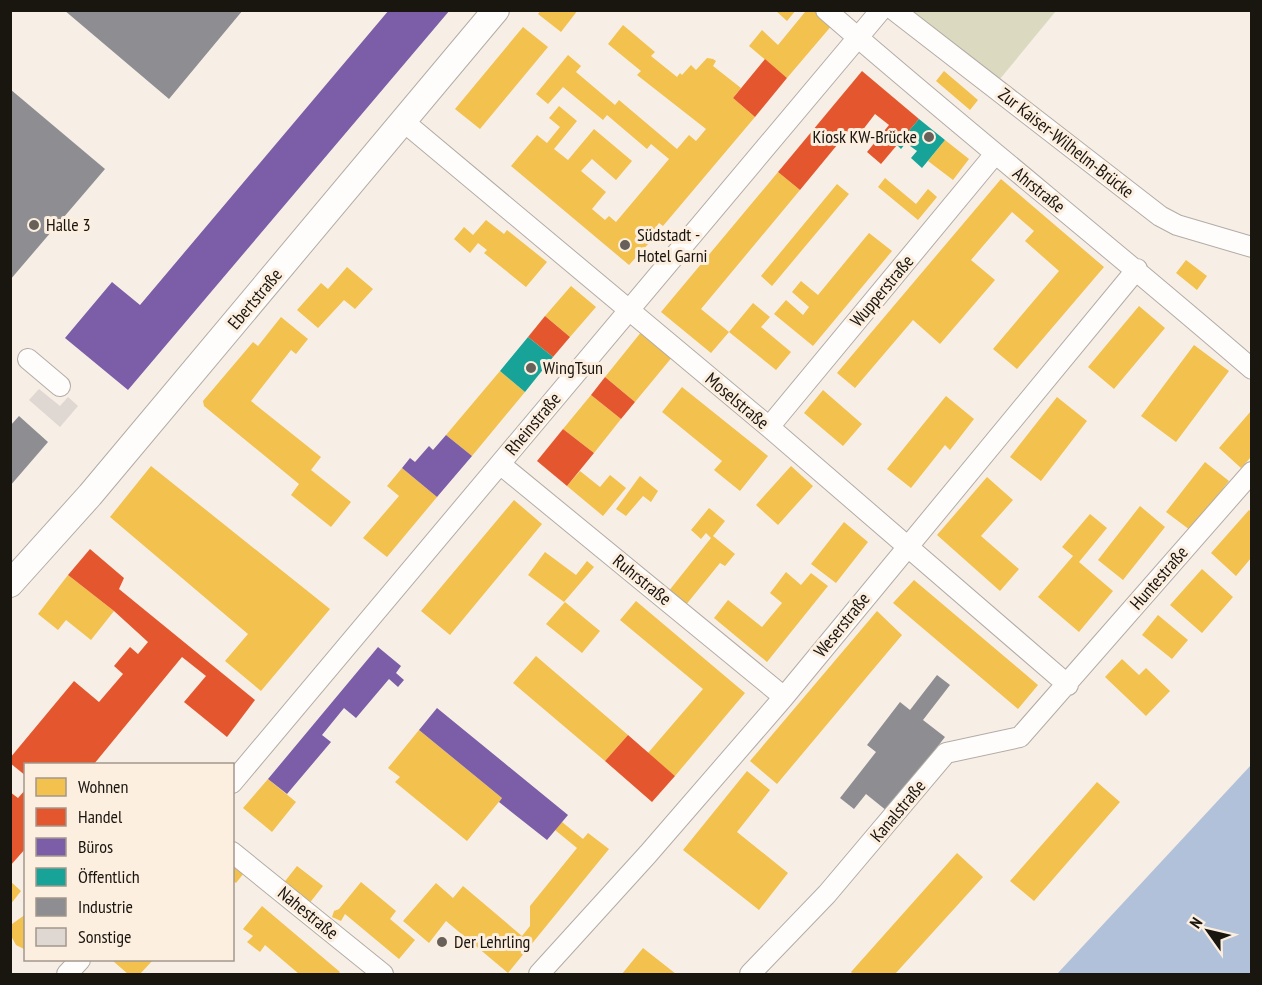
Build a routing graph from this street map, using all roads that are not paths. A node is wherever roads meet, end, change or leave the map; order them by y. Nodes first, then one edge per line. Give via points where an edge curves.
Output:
1 (496, 10) edge
2 (826, 10) edge
3 (881, 10) edge
4 (894, 10) edge
5 (858, 39) junction
6 (403, 121) junction
7 (995, 154) junction
8 (1251, 248) edge
9 (1137, 269) junction
10 (628, 310) junction
11 (28, 359) dead end
12 (1251, 369) edge
13 (60, 386) dead end
14 (769, 427) junction
15 (500, 464) junction
16 (1251, 472) edge
17 (905, 547) junction
18 (10, 584) edge
19 (1068, 685) junction
20 (784, 697) junction
21 (234, 781) edge
22 (234, 854) edge
23 (383, 975) edge
24 (539, 975) edge
25 (750, 975) edge

1 - 6 street, Ebertstraße
2 - 5 street, Ahrstraße
3 - 5 street, Rheinstraße
4 - 8 street, Zur Kaiser-Wilhelm-Brücke via 1160,216
5 - 7 street, Ahrstraße
5 - 10 street, Rheinstraße
6 - 10 street, Moselstraße
6 - 18 street, Ebertstraße via 90,495
7 - 9 street, Ahrstraße
7 - 14 street, Wupperstraße
9 - 12 street, Ahrstraße
9 - 17 street, Weserstraße
10 - 14 street, Moselstraße
10 - 15 street, Rheinstraße
11 - 13 street
14 - 17 street, Moselstraße
15 - 20 street, Ruhrstraße
15 - 21 street, Rheinstraße
16 - 19 street, Huntestraße
17 - 19 street, Moselstraße
17 - 20 street, Weserstraße
19 - 25 street, Kanalstraße via 1020,737 946,753 827,894
20 - 24 street, Weserstraße
22 - 23 street, Nahestraße

